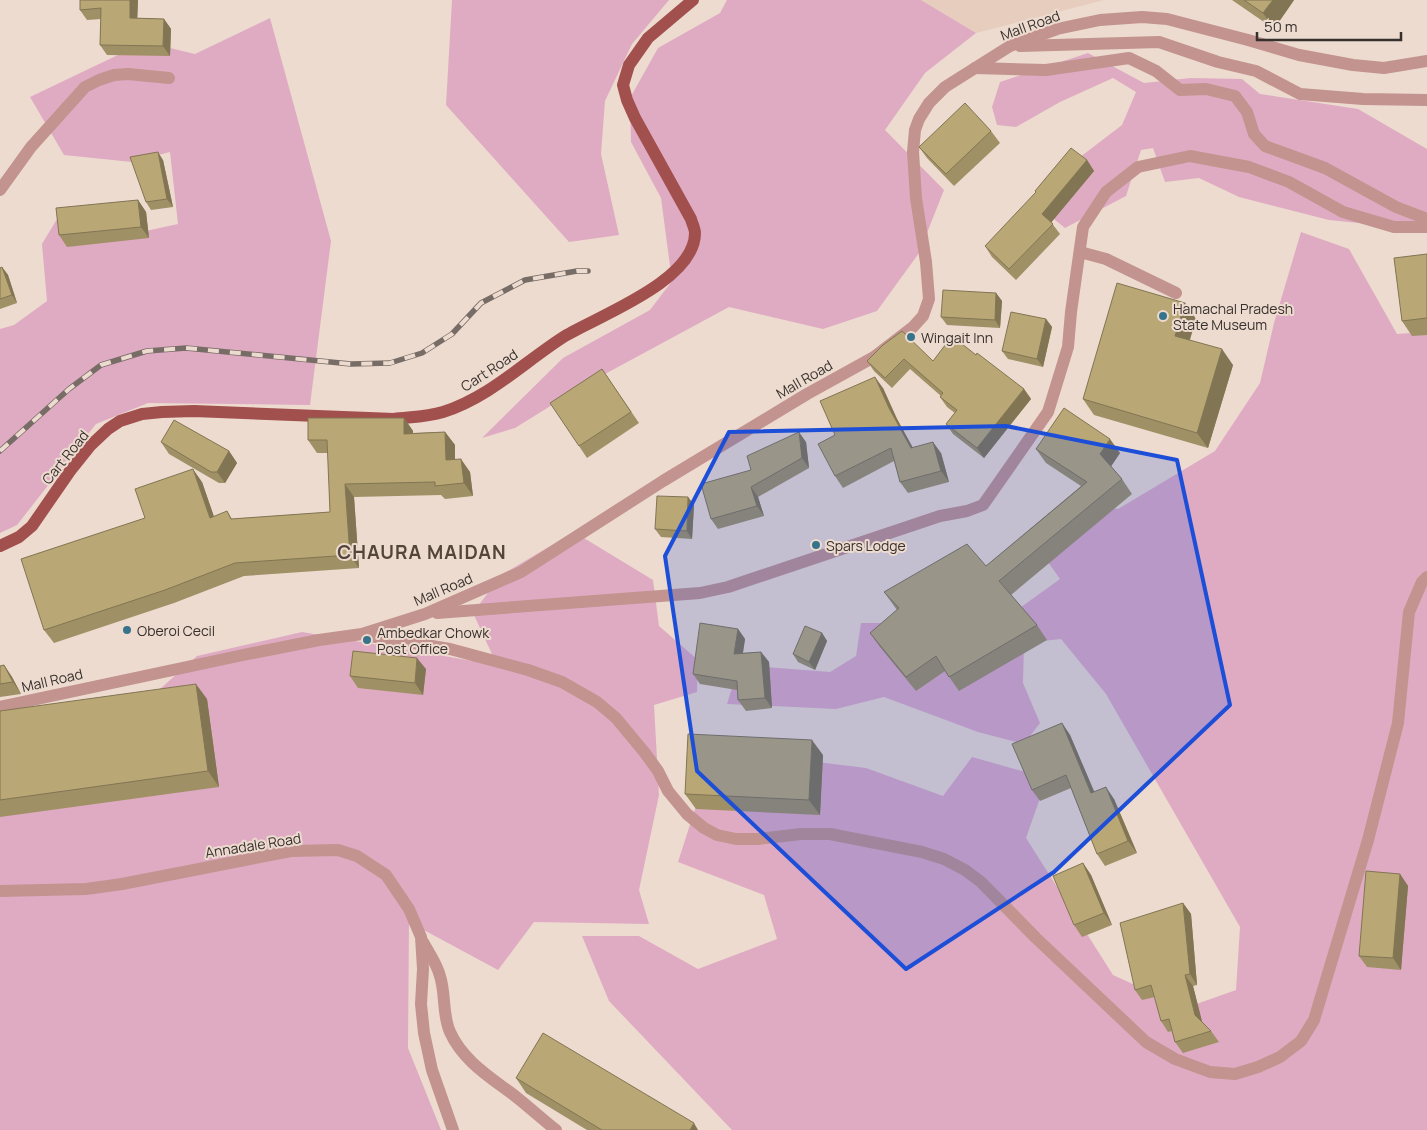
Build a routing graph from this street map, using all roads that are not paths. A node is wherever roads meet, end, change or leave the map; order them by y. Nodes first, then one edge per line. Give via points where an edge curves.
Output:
1 (693, 0) edge
2 (1010, 46) junction
3 (1427, 61) edge
4 (975, 68) junction
5 (169, 78) dead end
6 (1427, 100) edge
7 (0, 190) edge
8 (1427, 220) edge
9 (1427, 227) edge
10 (1080, 252) junction
11 (1176, 293) dead end
12 (0, 546) edge
13 (1427, 577) edge
14 (424, 614) junction
15 (362, 634) junction
16 (0, 707) edge
17 (0, 891) edge
18 (421, 937) junction
19 (453, 1130) edge
20 (556, 1130) edge

1 - 12 main road, Cart Road via 648,38 629,64 624,85 635,118 691,219 695,232 688,255 660,282 635,300 566,336 484,394 441,413 394,418 194,411 142,414 120,421 90,446 32,526
2 - 3 street, Mall Road via 1057,29 1100,20 1142,17 1167,19 1298,55 1352,65 1384,68
2 - 4 street, Mall Road
2 - 6 street via 1159,42 1256,71 1300,94
4 - 8 street via 1046,70 1128,58 1156,70 1180,90 1206,89 1235,96 1247,112 1254,134 1265,146 1325,168
4 - 14 street, Mall Road via 940,92 924,111 915,130 916,198 929,299 923,316 913,327 874,357 680,470 537,563
5 - 7 street via 114,75 85,87 31,147
9 - 10 street via 1394,227 1343,212 1289,182 1249,167 1190,156 1138,166 1106,192 1083,227
10 - 11 street via 1106,259
10 - 14 street via 1068,348 1048,412 993,493 979,507 940,516 728,587 700,593
13 - 15 street via 1409,612 1398,723 1368,840 1314,1020 1301,1041 1280,1057 1258,1068 1235,1074 1210,1072 1174,1060 1146,1042 981,882 944,859 830,834 751,839 717,835 687,814 668,791 645,753 616,718 597,702 562,682 450,649
14 - 15 street, Mall Road
15 - 16 street, Mall Road via 243,655
17 - 18 street, Annadale Road via 86,889 291,851 338,850 357,856 386,875 409,909
18 - 19 street, Annadale Road via 424,1033 432,1070
18 - 20 street via 440,976 445,1016 458,1047 469,1061

